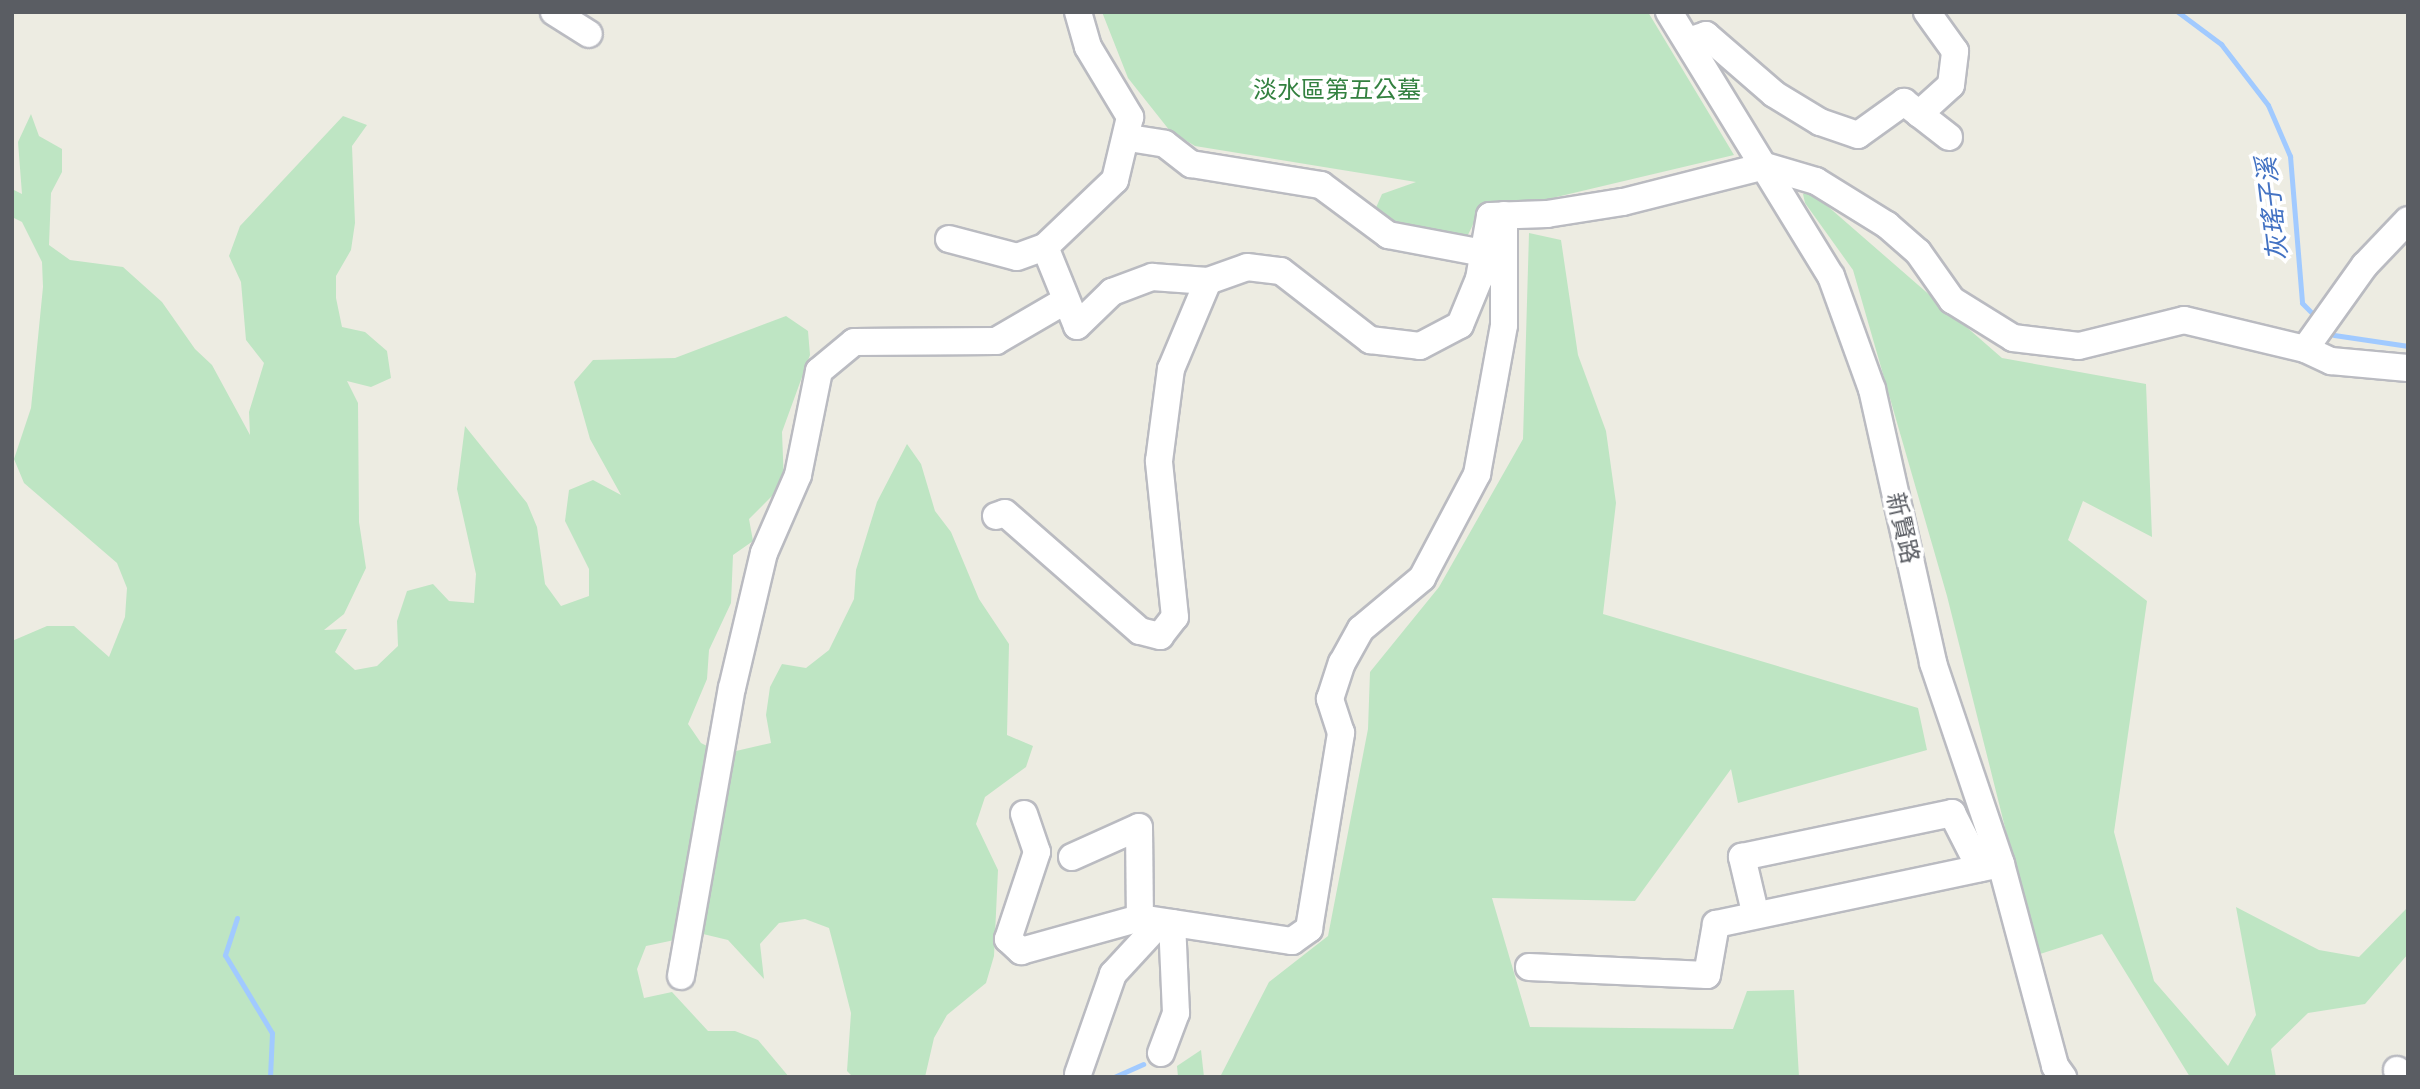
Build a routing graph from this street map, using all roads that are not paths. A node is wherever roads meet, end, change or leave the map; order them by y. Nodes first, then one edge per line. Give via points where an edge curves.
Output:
1 (554, 12) edge
2 (1079, 12) edge
3 (1669, 12) edge
4 (1927, 12) edge
5 (589, 34) dead end
6 (1688, 41) junction
7 (1919, 114) junction
8 (1949, 137) dead end
9 (1129, 138) junction
10 (1765, 166) junction
11 (1504, 215) junction
12 (2408, 220) edge
13 (948, 239) dead end
14 (1045, 247) junction
15 (1483, 253) junction
16 (1208, 281) junction
17 (1063, 302) junction
18 (2305, 349) junction
19 (2408, 368) edge
20 (996, 516) dead end
21 (1024, 814) dead end
22 (1073, 857) dead end
23 (1990, 866) junction
24 (1755, 912) junction
25 (1157, 921) junction
26 (1530, 967) dead end
27 (681, 976) dead end
28 (1161, 1053) dead end
29 (1077, 1073) dead end
30 (2063, 1077) edge

1 - 5 street
2 - 9 street via 1088,47 1130,117
3 - 6 street, 新賢路
4 - 7 street via 1955,51 1951,85
6 - 7 street via 1706,36 1774,94 1820,122 1858,135 1904,102
6 - 10 street, 新賢路
7 - 8 street
9 - 14 street via 1115,180
9 - 15 street via 1166,144 1191,164 1321,185 1388,235
10 - 11 street via 1623,202
10 - 18 street via 1816,181 1887,225 1918,251 1952,300 2013,338 2079,346 2184,320
10 - 23 street, 新賢路 via 1831,276 1872,389 1933,663
11 - 15 street via 1490,216
11 - 25 street via 1504,325 1477,474 1422,578 1361,629 1342,663 1330,699 1341,733 1309,929 1292,941
12 - 18 street via 2365,265
13 - 14 street via 1017,257
14 - 17 street
15 - 16 street via 1460,325 1420,346 1370,340 1281,271 1247,267
16 - 17 street via 1152,277 1112,292 1077,326
16 - 20 street via 1171,369 1159,461 1175,617 1160,636 1140,631 1005,513
17 - 27 street via 996,341 854,342 819,371 798,475 764,553 732,688
18 - 19 street via 2331,361
21 - 25 street via 1037,852 1008,939 1021,951
22 - 25 street via 1139,827
23 - 24 street
23 - 24 street via 1952,813 1742,857
23 - 30 street, 新賢路 via 2054,1066
24 - 26 street via 1716,924 1707,975
25 - 28 street via 1176,1013
25 - 29 street via 1113,974

